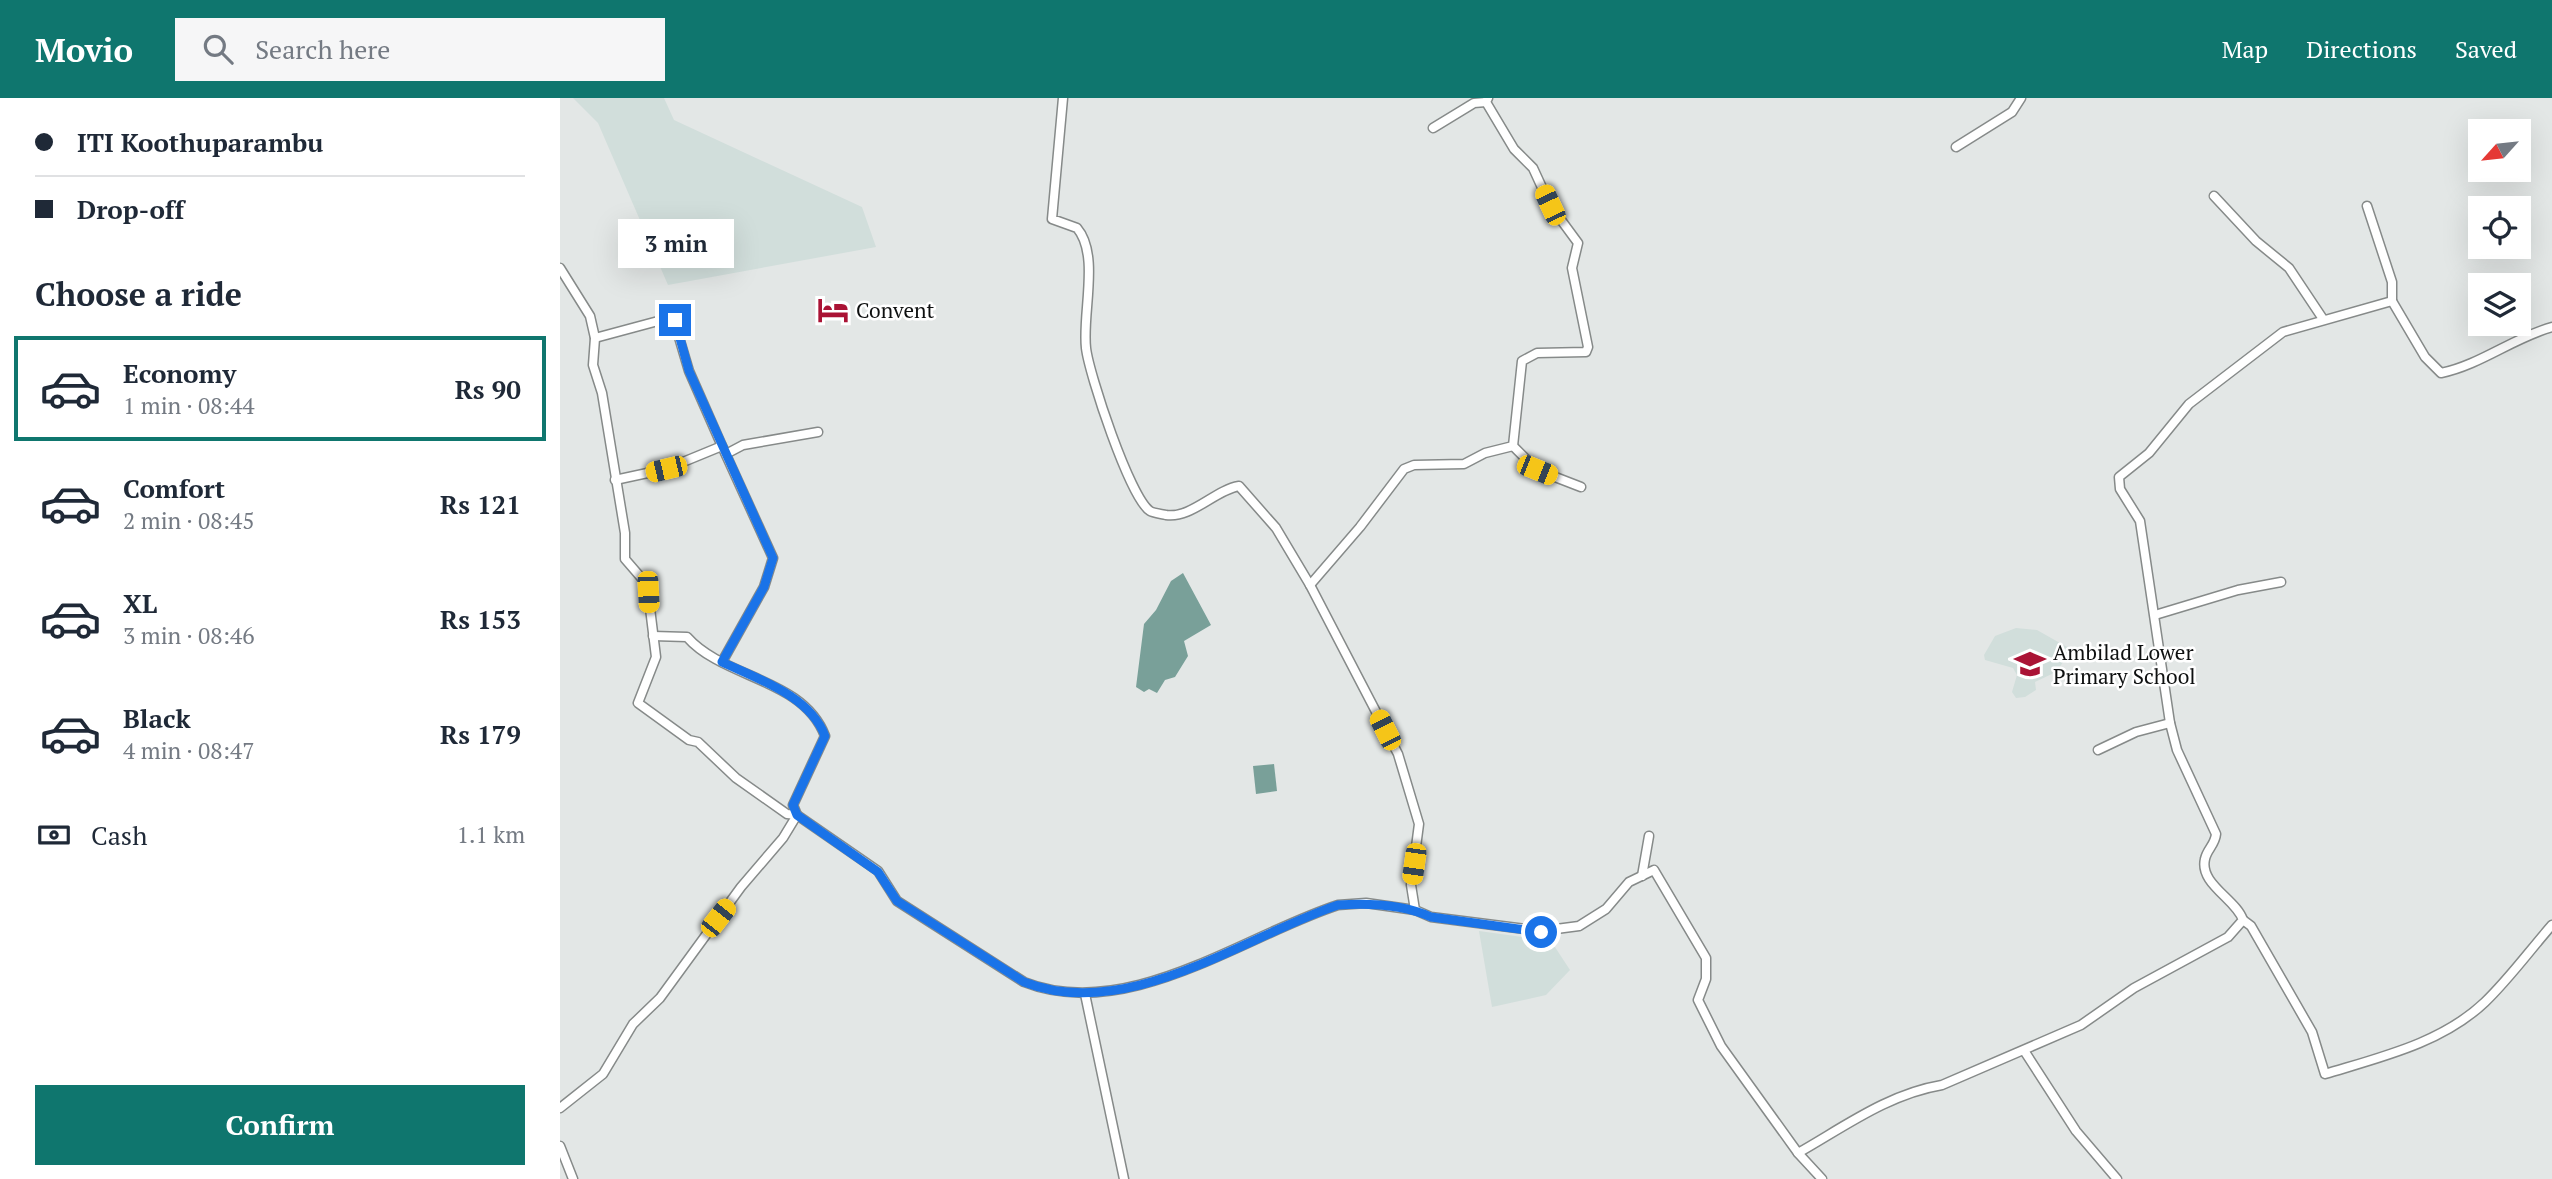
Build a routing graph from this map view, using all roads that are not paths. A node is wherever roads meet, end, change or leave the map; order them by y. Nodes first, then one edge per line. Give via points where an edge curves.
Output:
1 (1063, 98) edge
2 (2021, 98) edge
3 (1487, 100) edge
4 (1433, 128) dead end
5 (1955, 147) dead end
6 (2214, 196) dead end
7 (2367, 206) dead end
8 (560, 268) edge
9 (2392, 301) junction
10 (2323, 319) junction
11 (2552, 327) edge
12 (595, 338) junction
13 (818, 432) dead end
14 (1513, 446) junction
15 (724, 450) junction
16 (615, 480) junction
17 (1580, 487) dead end
18 (2281, 582) dead end
19 (1310, 584) junction
20 (2155, 615) junction
21 (653, 636) junction
22 (722, 662) junction
23 (2170, 723) junction
24 (2098, 750) dead end
25 (797, 815) junction
26 (1650, 836) dead end
27 (1642, 876) junction
28 (1415, 910) junction
29 (2243, 920) junction
30 (2552, 925) edge
31 (1085, 994) junction
32 (2025, 1052) junction
33 (560, 1108) edge
34 (560, 1146) edge
35 (1798, 1153) junction
36 (573, 1179) edge
37 (1124, 1179) edge
38 (1822, 1179) edge
39 (2117, 1179) edge

1 - 19 street via 1052,219 1077,228 1088,246 1086,347 1101,406 1139,497 1150,511 1169,516 1239,486 1276,528
2 - 5 street via 2012,112
3 - 4 street
3 - 14 street via 1514,149 1533,169 1550,205 1578,243 1572,268 1588,347 1586,352 1537,353 1522,361
6 - 10 street via 2289,268
7 - 9 street via 2392,282
8 - 12 street via 590,316
9 - 10 street
9 - 11 street via 2425,357 2441,373
10 - 20 street via 2283,332 2236,365 2189,404 2149,453 2119,477 2120,489 2140,521
12 - 15 street via 673,317 689,371
12 - 16 street via 593,365 602,393
13 - 15 street
14 - 17 street via 1537,470
14 - 19 street via 1464,464 1404,469
15 - 16 street
15 - 22 street via 773,558 764,587
16 - 21 street via 625,559 648,592
18 - 20 street
19 - 28 street via 1398,754 1419,824 1411,885
20 - 23 street
21 - 22 street via 687,637 701,653
21 - 25 street via 656,657 638,703 698,742 736,778 788,814
22 - 25 street via 782,690 821,726 825,736 793,805
23 - 24 street via 2136,732
23 - 29 street via 2177,750 2216,834 2204,860 2206,872 2212,884 2239,908
25 - 31 street via 878,872 897,901 1024,982
25 - 33 street via 660,998 633,1024 603,1074
26 - 27 street
27 - 28 street via 1579,926 1541,932 1431,917
27 - 35 street via 1654,870 1706,958 1706,979 1698,1000 1721,1046
28 - 31 street via 1366,903 1338,905 1175,973
29 - 30 street via 2251,926 2312,1032 2325,1074 2400,1051 2454,1026 2485,1002
29 - 32 street via 2228,937 2134,988 2081,1025
31 - 37 street
32 - 35 street via 1880,1104
32 - 39 street via 2076,1131
34 - 36 street
35 - 38 street

